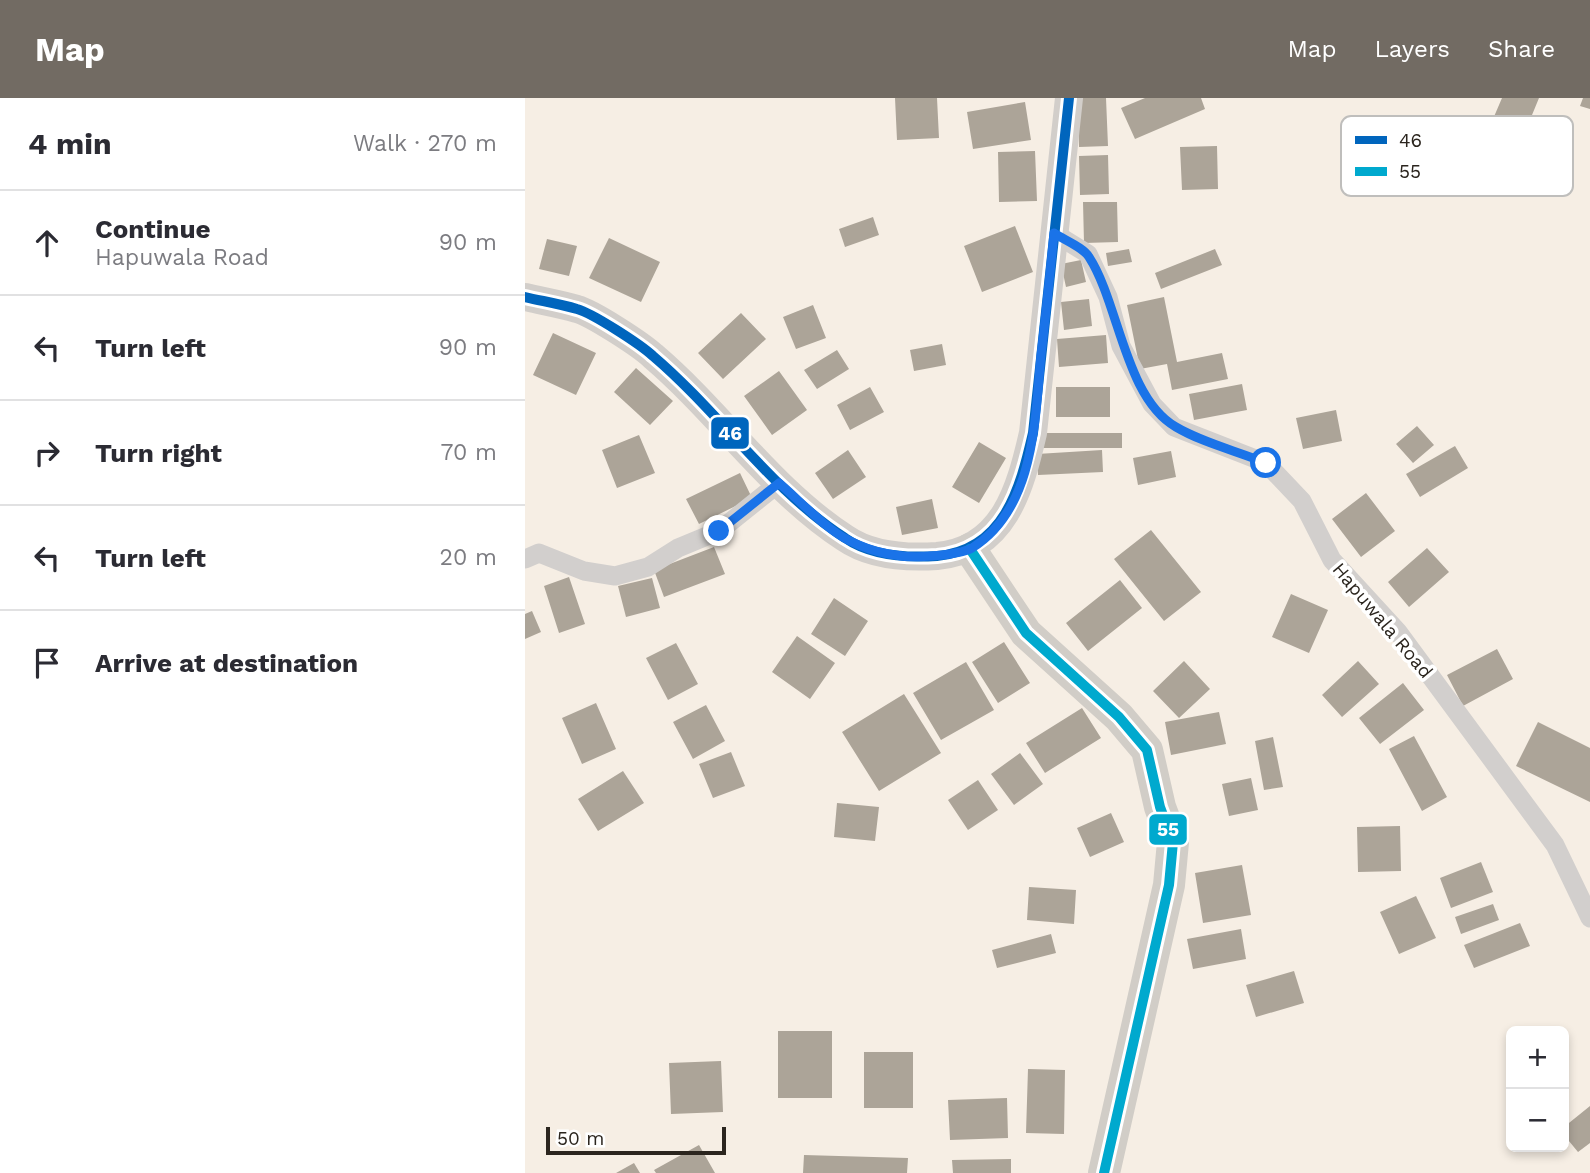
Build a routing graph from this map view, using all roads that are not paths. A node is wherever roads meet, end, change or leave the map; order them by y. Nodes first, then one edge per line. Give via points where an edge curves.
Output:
1 (1069, 98) edge
2 (1054, 233) junction
3 (525, 297) edge
4 (779, 483) junction
5 (970, 549) junction
6 (525, 559) edge
7 (1590, 918) edge
8 (1104, 1173) edge

1 - 2 main road
2 - 5 main road via 1034,433 1023,477 1004,517
2 - 7 street, Hapuwala Road via 1088,254 1108,297 1121,345 1152,404 1174,427 1266,463 1302,501 1332,560 1398,632 1555,845
3 - 4 main road via 580,309 652,354
4 - 5 main road via 846,540 869,548 922,557
4 - 6 street via 719,531 648,566 615,576 538,553
5 - 8 main road via 1026,633 1119,717 1147,750 1173,842 1169,885

